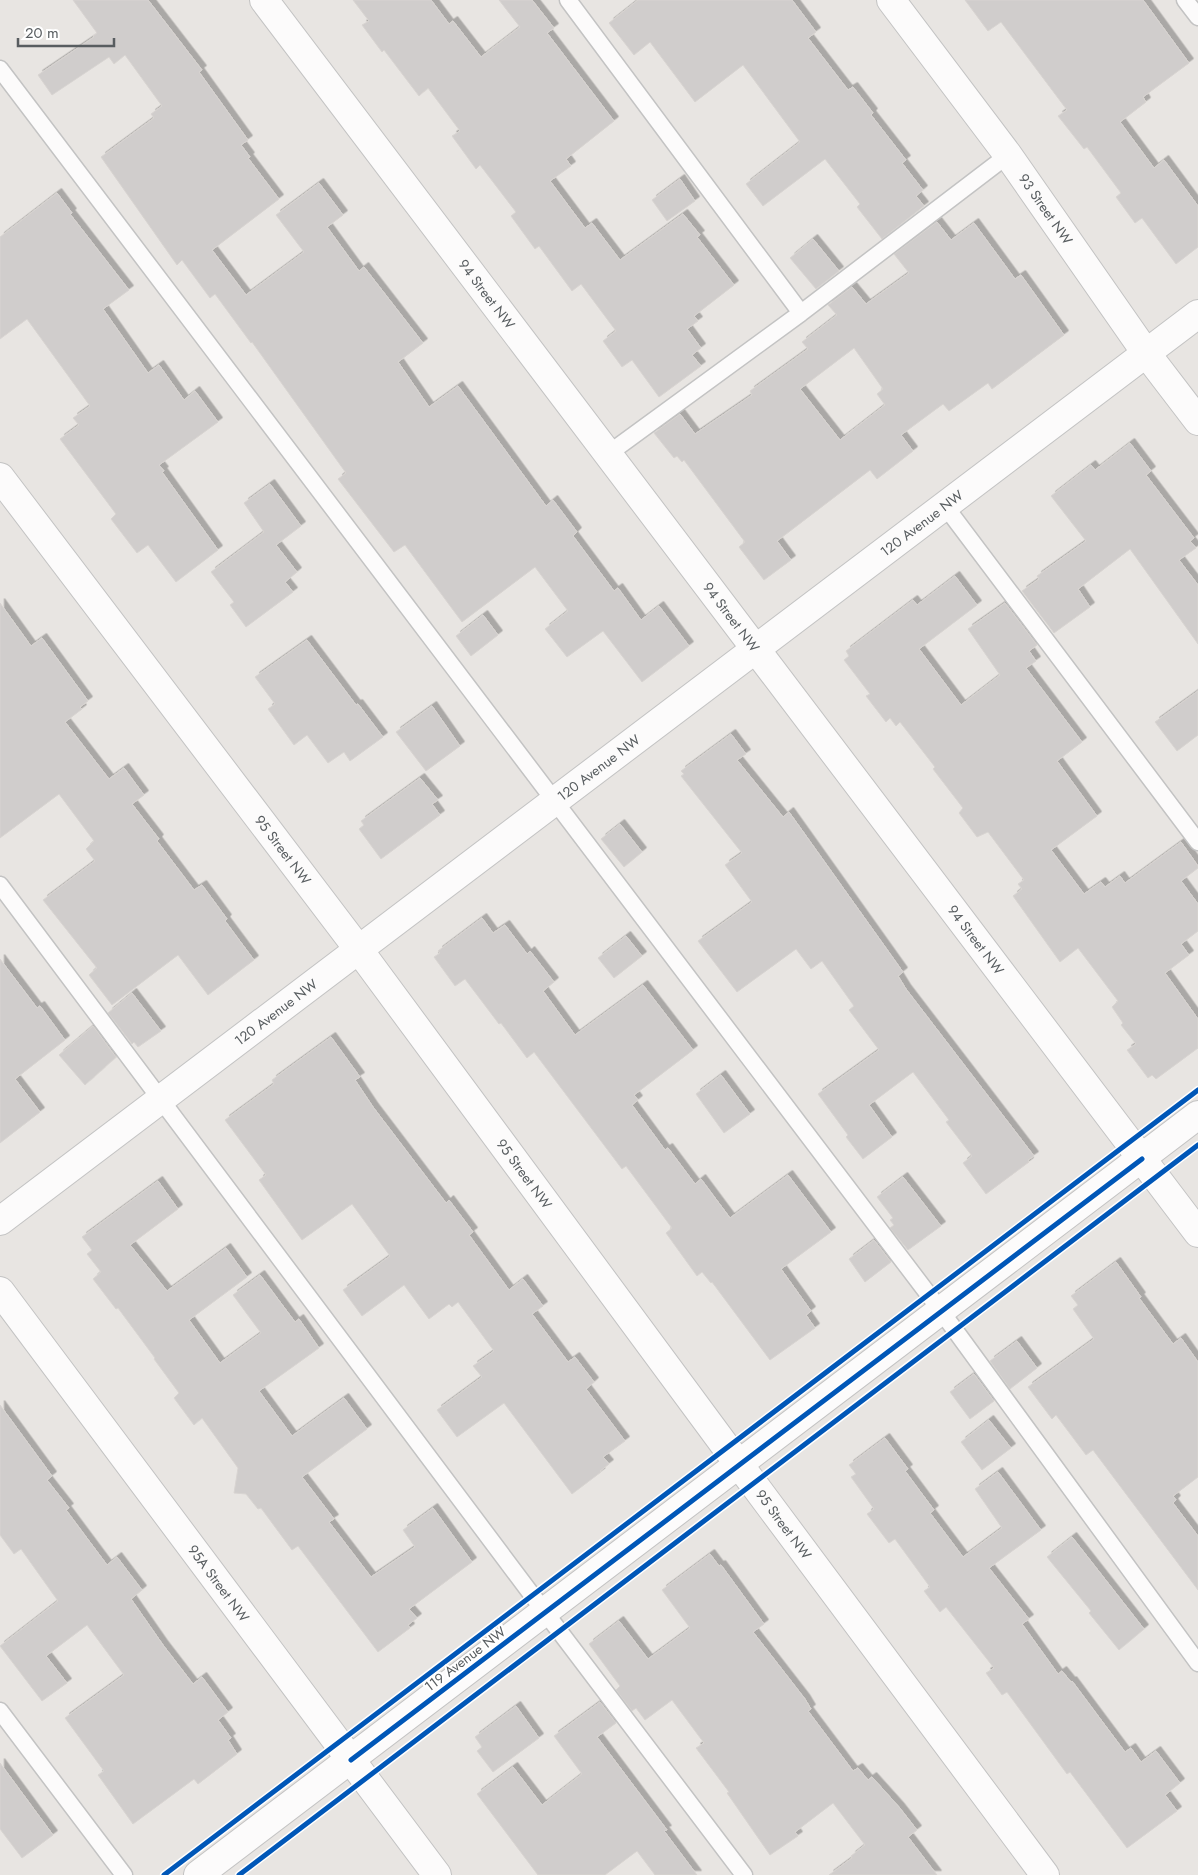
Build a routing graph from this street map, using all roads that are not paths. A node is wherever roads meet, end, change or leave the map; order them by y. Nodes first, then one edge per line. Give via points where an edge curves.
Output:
1 (264, 0) edge
2 (568, 0) edge
3 (891, 0) edge
4 (1186, 0) edge
5 (1198, 17) edge
6 (0, 69) edge
7 (1008, 155) junction
8 (800, 313) junction
9 (1198, 314) edge
10 (1146, 353) junction
11 (1198, 421) edge
12 (608, 454) junction
13 (0, 477) edge
14 (944, 506) junction
15 (755, 649) junction
16 (554, 802) junction
17 (1198, 842) edge
18 (0, 885) edge
19 (359, 950) junction
20 (162, 1099) junction
21 (1198, 1115) edge
22 (1142, 1159) junction
23 (0, 1221) edge
24 (1198, 1233) edge
25 (0, 1291) edge
26 (941, 1311) junction
27 (739, 1465) junction
28 (545, 1612) junction
29 (1198, 1663) edge
30 (0, 1711) edge
31 (351, 1760) junction
32 (124, 1875) edge
33 (198, 1875) edge
34 (437, 1875) edge
35 (744, 1875) edge
36 (1046, 1875) edge

1 - 12 street, 94 Street NW
2 - 8 lane
3 - 7 street, 93 Street NW
4 - 5 lane
6 - 16 lane
7 - 8 lane
7 - 10 street, 93 Street NW
8 - 12 lane
9 - 10 street, 120 Avenue NW
10 - 11 street, 93 Street NW
10 - 14 street, 120 Avenue NW
12 - 15 street, 94 Street NW
13 - 19 street, 95 Street NW
14 - 15 street, 120 Avenue NW
14 - 17 lane
15 - 16 street, 120 Avenue NW
15 - 22 street, 94 Street NW
16 - 19 street, 120 Avenue NW
16 - 26 lane
18 - 20 lane
19 - 20 street, 120 Avenue NW
19 - 27 street, 95 Street NW
20 - 23 street, 120 Avenue NW
20 - 28 lane
21 - 22 street, 119 Avenue NW
22 - 24 street, 94 Street NW
22 - 26 street, 119 Avenue NW
25 - 31 street, 95A Street NW
26 - 27 street, 119 Avenue NW
26 - 29 lane
27 - 28 street, 119 Avenue NW
27 - 36 street, 95 Street NW
28 - 31 street, 119 Avenue NW
28 - 35 lane
30 - 32 lane
31 - 33 street, 119 Avenue NW
31 - 34 street, 95A Street NW

